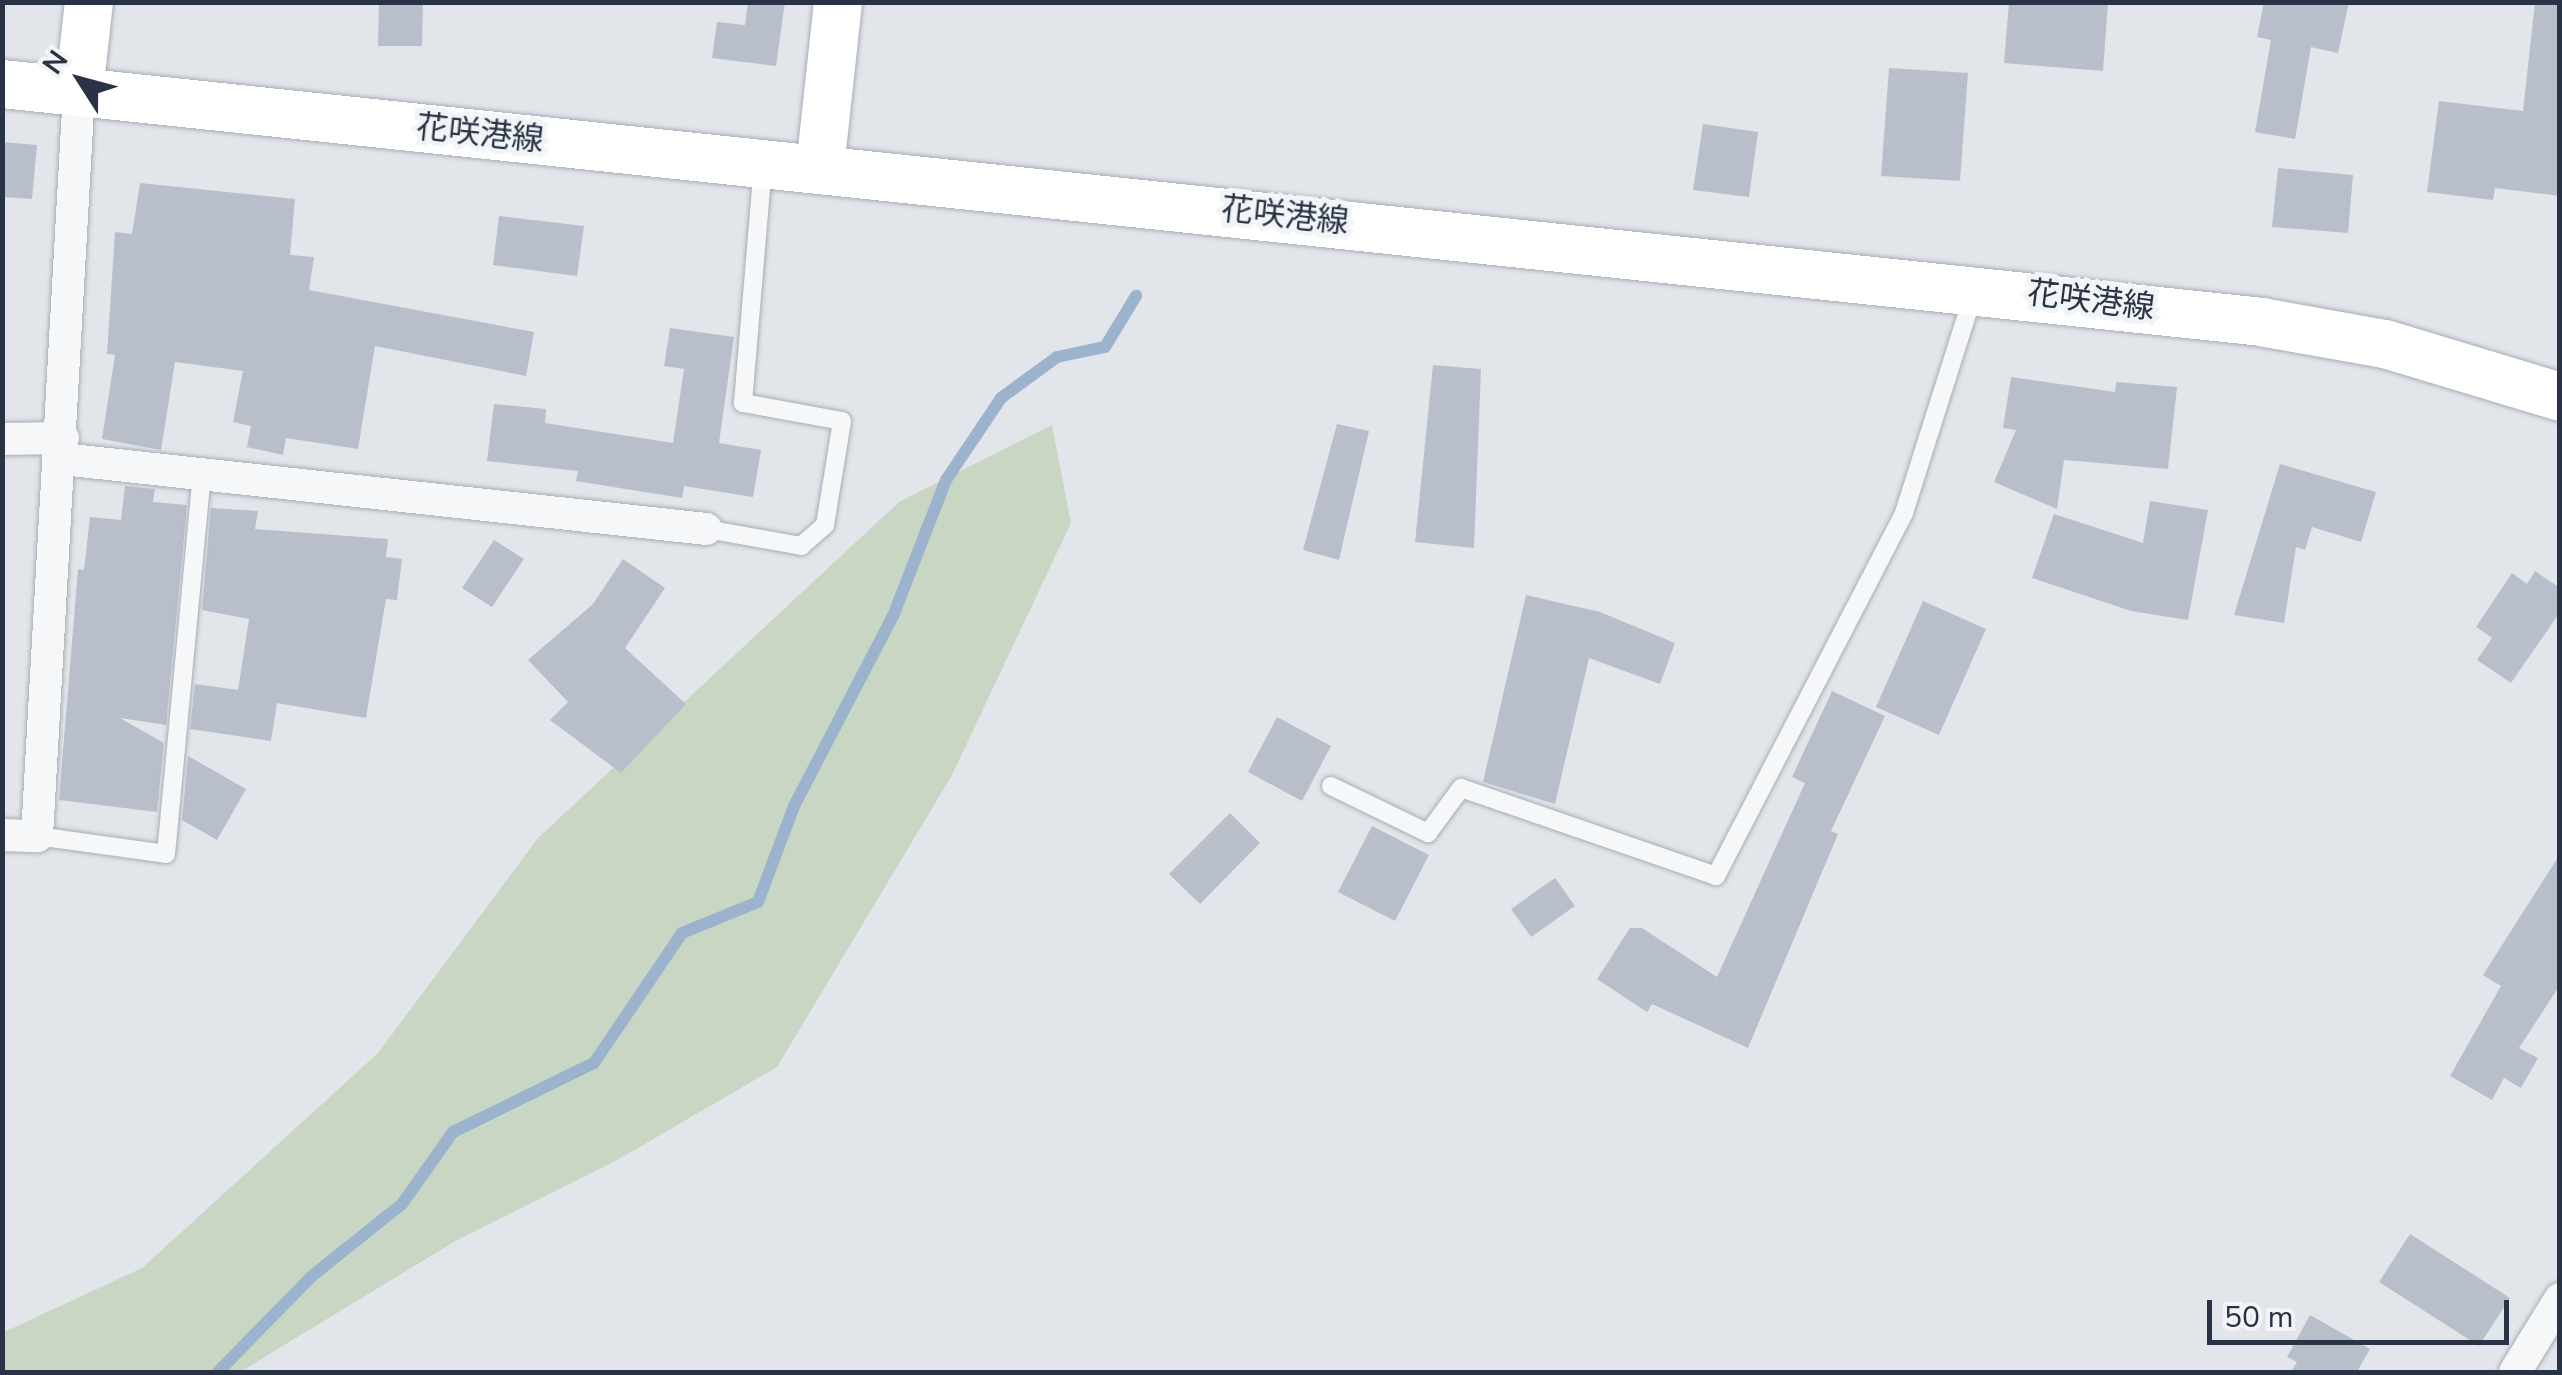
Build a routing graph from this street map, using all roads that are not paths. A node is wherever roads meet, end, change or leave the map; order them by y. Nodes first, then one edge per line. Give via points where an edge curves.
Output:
1 (88, 2) edge
2 (838, 2) edge
3 (2, 84) edge
4 (79, 92) junction
5 (764, 164) junction
6 (820, 168) junction
7 (1976, 287) junction
8 (2560, 397) edge
9 (2, 439) edge
10 (62, 449) junction
11 (202, 475) junction
12 (706, 529) joint
13 (1331, 786) dead end
14 (2, 834) edge
15 (37, 836) junction
16 (2560, 1298) edge
17 (2515, 1372) edge

1 - 4 main road
2 - 6 main road
3 - 4 main road, 花咲港線
4 - 5 main road, 花咲港線
4 - 10 street
5 - 6 main road, 花咲港線
5 - 12 lane via 743,404 842,421 824,526 801,546
6 - 7 main road, 花咲港線
7 - 8 main road, 花咲港線 via 2384,344
7 - 13 lane via 1904,514 1716,876 1460,788 1428,833
9 - 10 street
10 - 11 street
10 - 15 street
11 - 12 street
11 - 15 lane via 166,854
14 - 15 street
16 - 17 street

